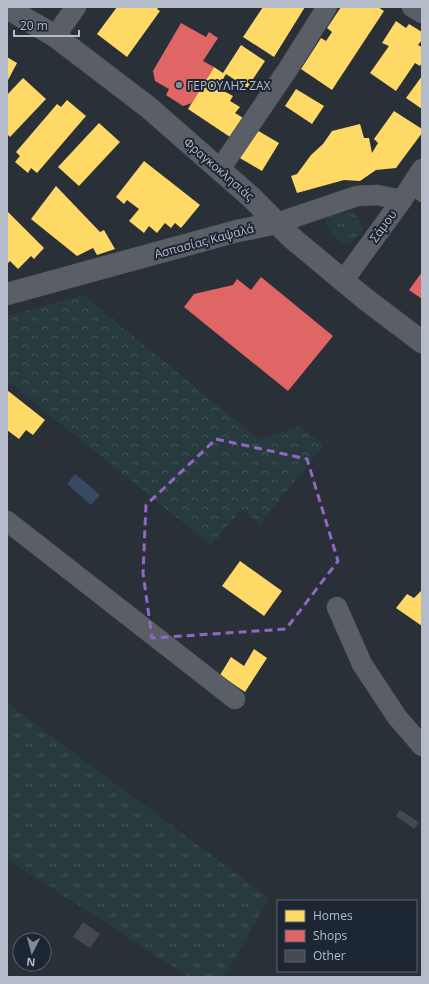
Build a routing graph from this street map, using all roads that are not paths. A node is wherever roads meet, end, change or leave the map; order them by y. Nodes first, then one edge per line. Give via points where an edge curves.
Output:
1 (76, 7) edge
2 (327, 7) edge
3 (412, 7) edge
4 (7, 8) edge
5 (422, 13) edge
6 (55, 36) junction
7 (220, 169) junction
8 (422, 169) edge
9 (411, 195) edge
10 (277, 223) junction
11 (343, 281) junction
12 (7, 294) edge
13 (422, 342) edge
14 (7, 521) edge
15 (338, 607) dead end
16 (235, 699) dead end
17 (422, 746) edge

1 - 6 street
2 - 7 street
3 - 5 street
4 - 6 street, Φραγκοκλησιάς
6 - 7 street, Φραγκοκλησιάς via 148,107
7 - 10 street, Φραγκοκλησιάς
8 - 9 street, Σάμου
9 - 10 street, Ασπασίας Καψαλά via 357,196
9 - 11 street, Σάμου
10 - 11 street, Φραγκοκλησιάς
10 - 12 street, Ασπασίας Καψαλά via 237,231
11 - 13 street, Φραγκοκλησιάς
14 - 16 street
15 - 17 street via 362,664 397,717

